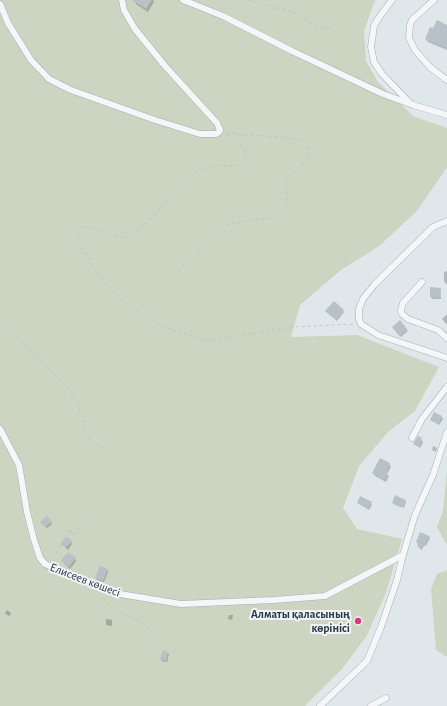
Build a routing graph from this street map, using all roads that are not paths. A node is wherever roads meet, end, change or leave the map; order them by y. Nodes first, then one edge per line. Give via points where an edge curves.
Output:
1 (122, 0) edge
2 (183, 0) edge
3 (392, 0) edge
4 (434, 0) edge
5 (0, 4) edge
6 (447, 80) edge
7 (413, 105) junction
8 (447, 115) edge
9 (447, 221) edge
10 (422, 282) dead end
11 (447, 338) edge
12 (447, 358) edge
13 (447, 387) edge
14 (0, 429) edge
15 (447, 432) edge
16 (412, 438) dead end
17 (402, 555) junction
18 (386, 698) dead end
19 (320, 706) edge
20 (371, 706) edge

1 - 5 street via 124,10 135,29 217,123 220,130 216,134 200,134 155,120 71,90 49,78 31,60 8,24
2 - 7 street via 223,16 382,94
3 - 7 street via 374,26 372,54 382,74
4 - 6 street via 412,20 409,38 421,57
7 - 8 street
9 - 12 street via 433,227 374,284 359,309 361,324 378,335
10 - 11 street via 403,303 402,314 408,319 438,330
13 - 16 street via 422,419
14 - 17 street, Елисеев көшесі via 19,465 27,512 40,558 45,564 120,594 181,604 325,596
15 - 17 street
17 - 19 street via 397,580 367,661
18 - 20 street

